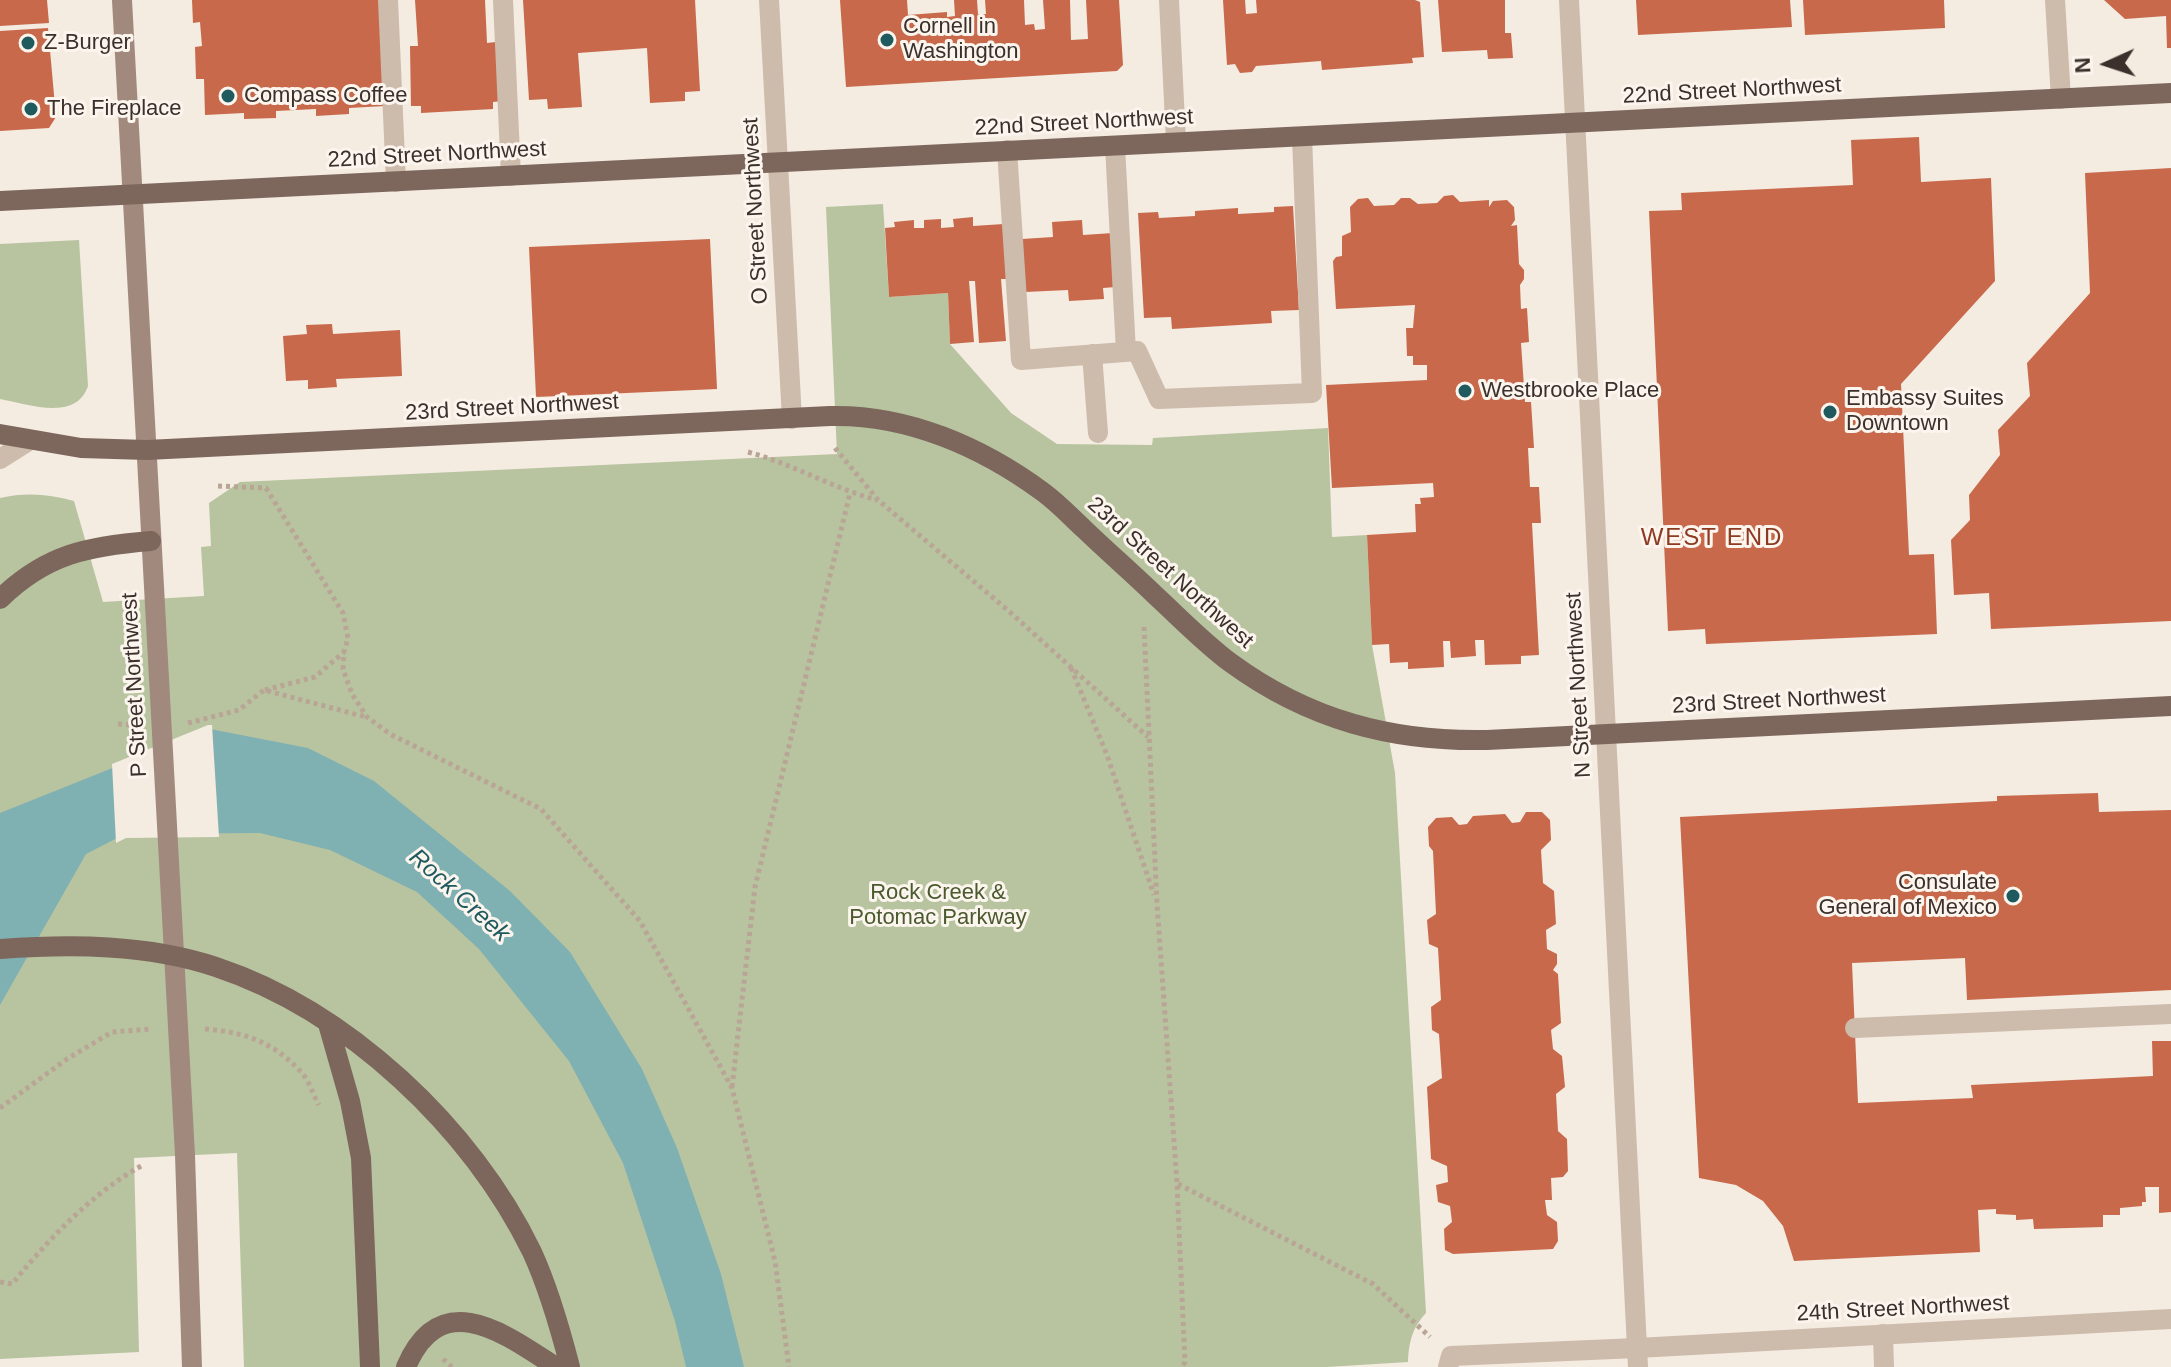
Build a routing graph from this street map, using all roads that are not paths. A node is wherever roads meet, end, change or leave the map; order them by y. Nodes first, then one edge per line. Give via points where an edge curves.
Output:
1 (122, 0) edge
2 (388, 0) edge
3 (503, 0) edge
4 (769, 0) edge
5 (1169, 0) edge
6 (1569, 0) edge
7 (2055, 0) edge
8 (2171, 93) edge
9 (2061, 99) junction
10 (1575, 122) junction
11 (1302, 137) junction
12 (1176, 142) junction
13 (1115, 146) junction
14 (1007, 150) junction
15 (777, 161) junction
16 (511, 176) junction
17 (396, 182) junction
18 (133, 196) junction
19 (0, 201) edge
20 (1126, 352) junction
21 (1092, 354) junction
22 (792, 419) junction
23 (1098, 433) dead end
24 (0, 434) edge
25 (30, 440) junction
26 (147, 450) junction
27 (0, 459) edge
28 (151, 541) junction
29 (0, 599) edge
30 (2171, 706) edge
31 (1606, 733) junction
32 (0, 949) edge
33 (2171, 1014) edge
34 (328, 1024) junction
35 (1855, 1028) dead end
36 (2171, 1319) edge
37 (1883, 1334) junction
38 (1638, 1357) edge
39 (1450, 1361) edge
40 (192, 1367) edge
41 (370, 1367) edge
42 (406, 1367) edge
43 (556, 1367) edge
44 (570, 1367) edge
45 (1884, 1367) edge

1 - 18 main road, P Street Northwest
2 - 17 street
3 - 16 street
4 - 15 street, O Street Northwest
5 - 12 street
6 - 10 street, N Street Northwest
7 - 9 street
8 - 9 main road, 22nd Street Northwest
9 - 10 main road, 22nd Street Northwest
10 - 11 main road, 22nd Street Northwest
10 - 31 street, N Street Northwest
11 - 12 main road, 22nd Street Northwest
11 - 20 street via 1312,393 1159,399 1137,351
12 - 13 main road, 22nd Street Northwest
13 - 14 main road, 22nd Street Northwest
13 - 20 street
14 - 15 main road, 22nd Street Northwest
14 - 21 street via 1021,360
15 - 16 main road, 22nd Street Northwest
15 - 22 street, O Street Northwest
16 - 17 main road, 22nd Street Northwest
17 - 18 main road, 22nd Street Northwest
18 - 19 main road, 22nd Street Northwest
18 - 26 main road, P Street Northwest
20 - 21 street
21 - 23 street
22 - 26 main road, 23rd Street Northwest
22 - 31 main road, 23rd Street Northwest via 847,416 916,426 999,463 1046,494 1232,664 1273,690 1343,721 1425,740
24 - 25 main road
25 - 26 main road
25 - 27 street
26 - 28 main road, P Street Northwest
28 - 29 main road via 72,553 32,571
28 - 40 main road, P Street Northwest
30 - 31 main road, 23rd Street Northwest
31 - 38 street, N Street Northwest
32 - 34 main road via 143,951 217,967
33 - 35 street
34 - 41 main road via 361,1158
34 - 44 main road via 389,1069 488,1176 532,1253
36 - 37 street, 24th Street Northwest
37 - 38 street, 24th Street Northwest
37 - 45 street
38 - 39 street, 24th Street Northwest
42 - 43 main road via 418,1343 433,1330 461,1321 496,1330

